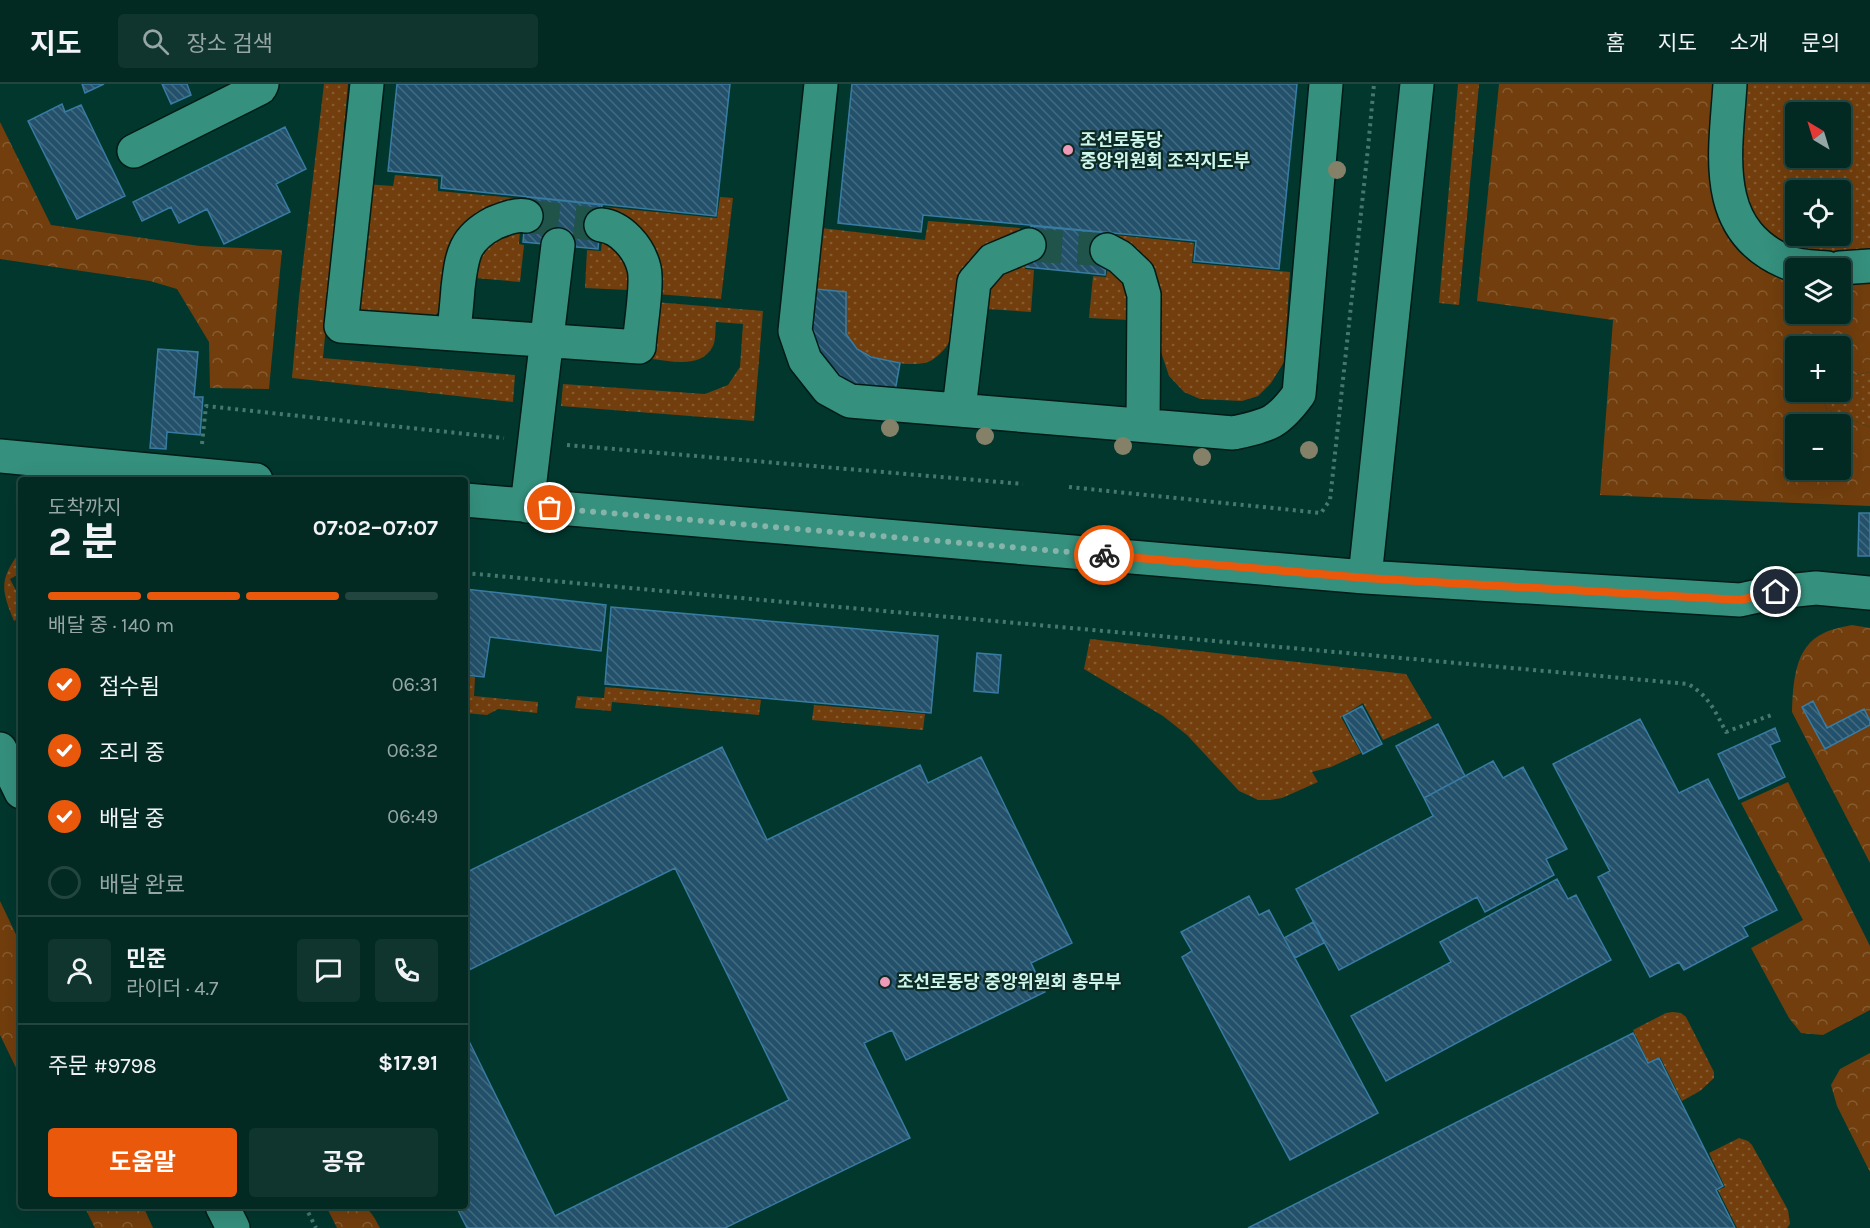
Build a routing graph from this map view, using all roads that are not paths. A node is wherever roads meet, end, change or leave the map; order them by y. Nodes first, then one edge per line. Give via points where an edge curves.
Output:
1 (262, 84) edge
2 (367, 84) edge
3 (821, 84) edge
4 (1326, 84) edge
5 (1417, 84) edge
6 (1730, 84) edge
7 (134, 151) dead end
8 (526, 216) tunnel mouth
9 (600, 225) tunnel mouth
10 (558, 245) dead end
11 (1029, 245) tunnel mouth
12 (1107, 250) tunnel mouth
13 (1785, 261) edge
14 (1870, 266) edge
15 (1851, 267) edge
16 (454, 334) junction
17 (546, 341) junction
18 (959, 410) junction
19 (1143, 425) junction
20 (0, 456) edge
21 (224, 477) edge
22 (468, 500) edge
23 (527, 506) junction
24 (1365, 578) junction
25 (1870, 593) edge
26 (0, 749) edge
27 (18, 786) edge
28 (224, 1209) edge
29 (233, 1228) edge

1 - 7 street
2 - 16 street via 341,326
3 - 18 street via 795,331 805,360 828,389 850,401
4 - 19 street via 1299,393 1286,412 1267,425 1233,433
5 - 24 street
6 - 13 street via 1725,165 1728,194 1738,221 1751,238 1766,252
8 - 16 street via 504,219 485,228 467,246 461,261
9 - 17 street via 610,226 627,238 644,267 639,347
10 - 17 street
11 - 18 street via 993,260 974,282
12 - 19 street via 1138,274 1144,295
14 - 15 street
16 - 17 street
17 - 23 street via 550,444
18 - 19 street
20 - 21 street
22 - 23 street
23 - 24 street
24 - 25 street via 1740,600 1816,588
26 - 27 street
28 - 29 street

